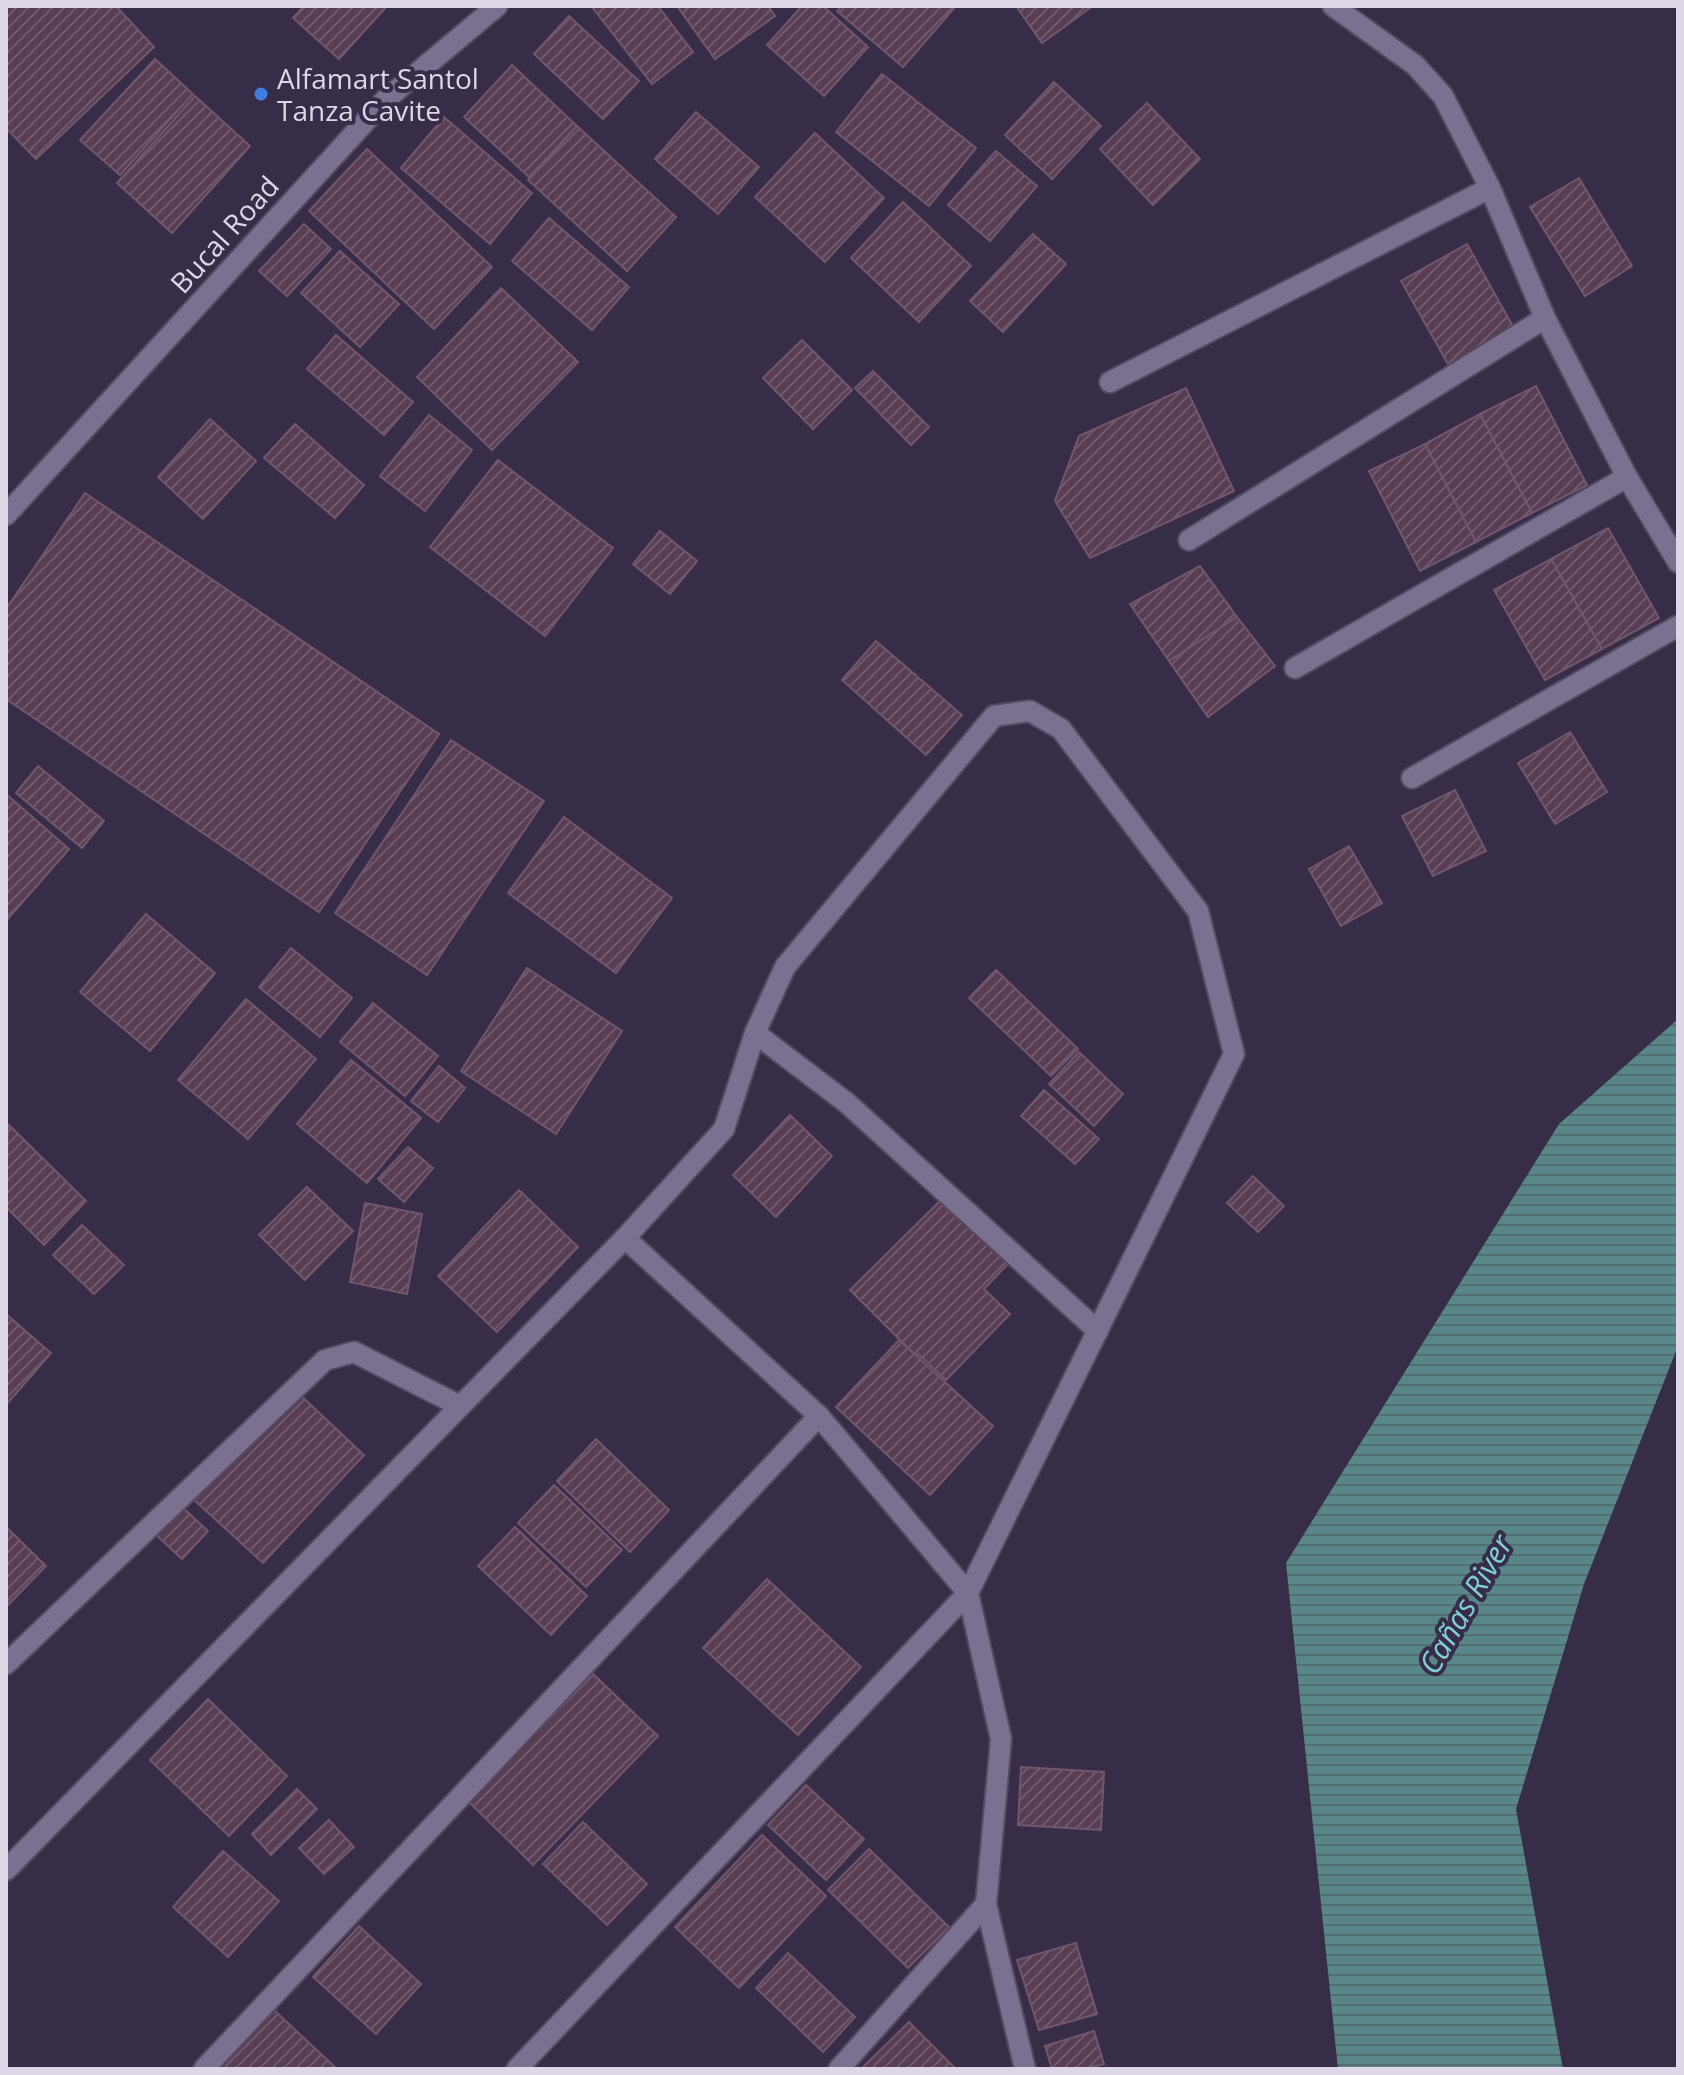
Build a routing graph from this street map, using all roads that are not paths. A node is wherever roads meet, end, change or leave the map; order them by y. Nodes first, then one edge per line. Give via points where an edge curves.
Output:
1 (497, 6) edge
2 (1333, 6) edge
3 (1490, 188) junction
4 (1545, 318) junction
5 (1110, 382) dead end
6 (1627, 477) junction
7 (6, 515) edge
8 (1189, 540) dead end
9 (1678, 562) edge
10 (1678, 626) edge
11 (1295, 668) dead end
12 (1412, 778) dead end
13 (755, 1033) junction
14 (625, 1238) junction
15 (1098, 1331) junction
16 (460, 1406) junction
17 (819, 1416) junction
18 (968, 1593) junction
19 (6, 1664) edge
20 (6, 1870) edge
21 (986, 1904) junction
22 (204, 2069) edge
23 (517, 2069) edge
24 (839, 2069) edge
25 (1025, 2069) edge

1 - 7 street, Bucal Road via 385,100
2 - 3 street via 1415,65 1443,96
3 - 4 street
3 - 5 street
4 - 6 street
4 - 8 street
6 - 9 street
6 - 11 street
10 - 12 street
13 - 14 street via 724,1129
13 - 15 street via 847,1103
13 - 15 street via 785,967 994,716 1030,711 1061,729 1198,911 1234,1054
14 - 16 street
14 - 17 street
15 - 18 street
16 - 19 street via 354,1352 325,1360
16 - 20 street
17 - 18 street
17 - 22 street
18 - 21 street via 1001,1739
18 - 23 street
21 - 24 street
21 - 25 street

